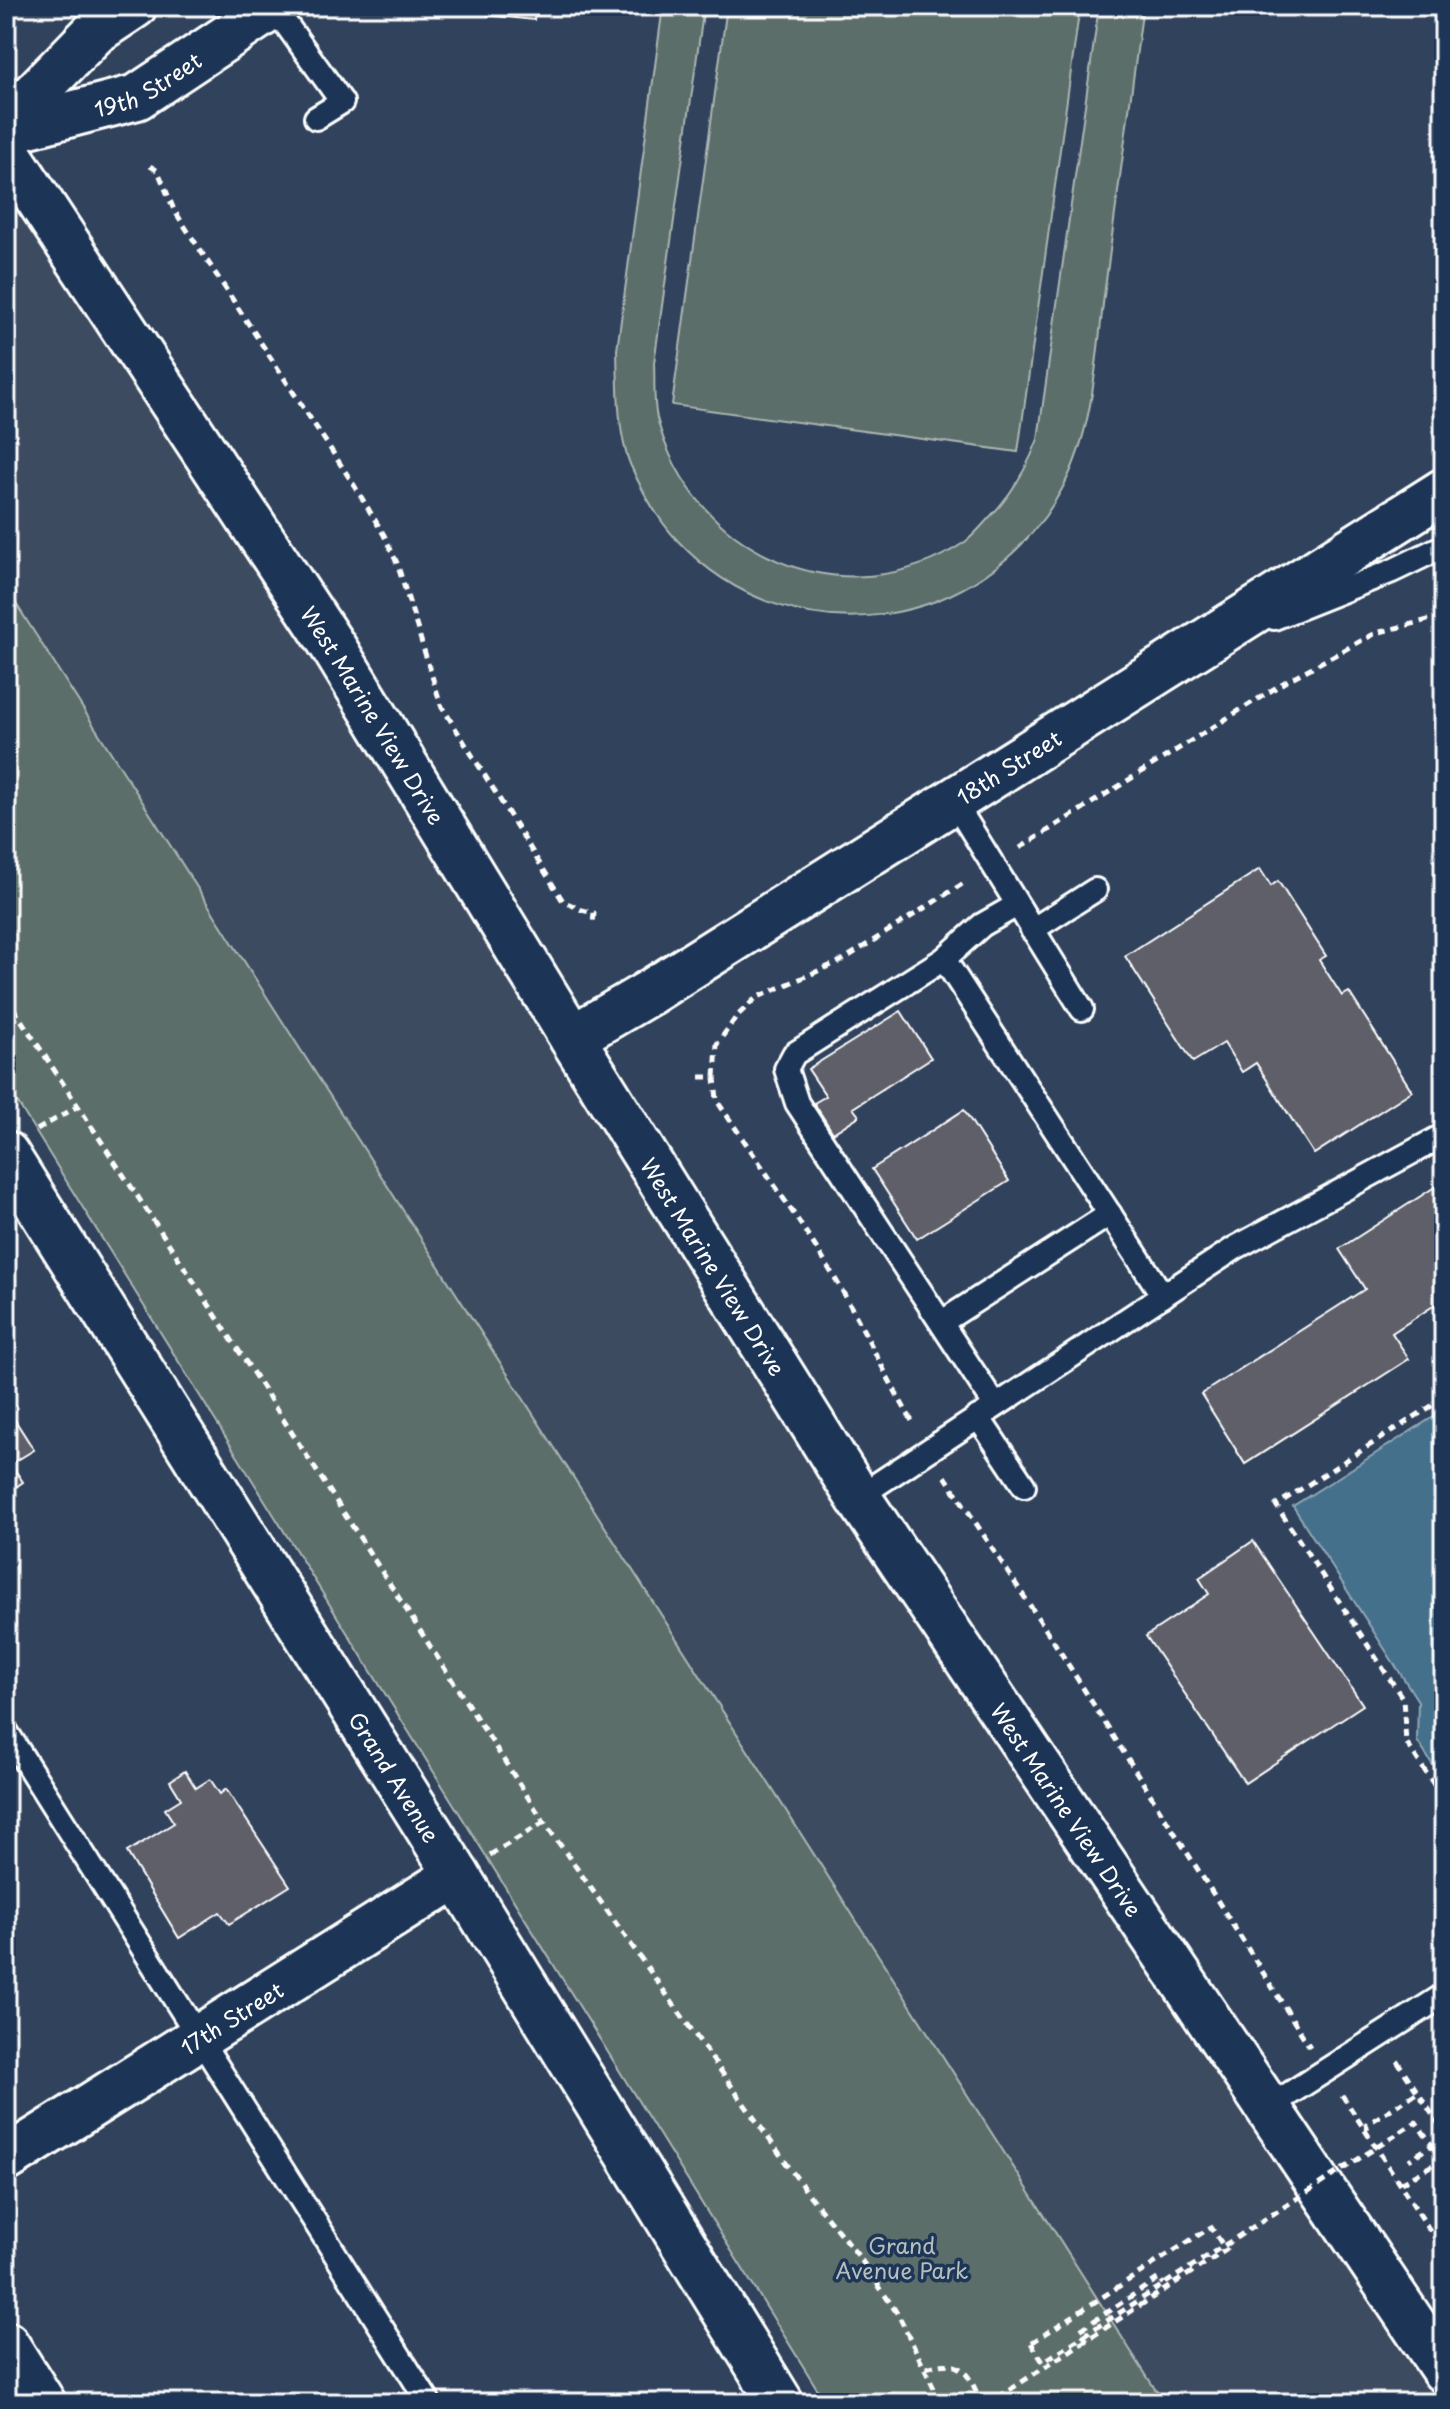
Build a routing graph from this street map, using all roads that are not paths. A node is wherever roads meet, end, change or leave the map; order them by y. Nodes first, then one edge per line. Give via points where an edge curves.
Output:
1 (134, 6) edge
2 (273, 6) edge
3 (361, 90) dead end
4 (342, 102) junction
5 (316, 118) dead end
6 (6, 123) edge
7 (6, 131) edge
8 (6, 150) edge
9 (1444, 491) edge
10 (1444, 546) edge
11 (1184, 654) junction
12 (953, 800) junction
13 (1095, 890) dead end
14 (1017, 905) junction
15 (1032, 930) junction
16 (944, 959) junction
17 (1082, 1009) dead end
18 (572, 1038) junction
19 (1444, 1135) edge
20 (6, 1154) edge
21 (1110, 1214) junction
22 (1163, 1296) junction
23 (942, 1322) junction
24 (986, 1411) junction
25 (1024, 1486) dead end
26 (858, 1497) junction
27 (6, 1731) edge
28 (457, 1875) junction
29 (1444, 1995) edge
30 (199, 2036) junction
31 (1267, 2108) junction
32 (6, 2159) edge
33 (6, 2344) edge
34 (1444, 2370) edge
35 (43, 2403) edge
36 (429, 2403) edge
37 (781, 2403) edge

1 - 6 street via 95,32
2 - 4 lane
2 - 7 street, 19th Street via 137,97
3 - 4 lane
4 - 5 lane
8 - 18 street, West Marine View Drive via 334,648
9 - 11 street, 18th Street
10 - 11 lane
11 - 12 street, 18th Street
12 - 14 lane
12 - 18 street, 18th Street
13 - 15 lane
14 - 15 lane
14 - 16 lane via 982,925
15 - 17 lane
16 - 21 lane
16 - 23 lane via 794,1054 786,1069 797,1103
18 - 26 street, West Marine View Drive
19 - 22 lane via 1235,1248
20 - 28 street, Grand Avenue
21 - 22 lane
21 - 23 lane
22 - 24 lane
23 - 24 lane
24 - 25 lane
24 - 26 lane
26 - 31 street, West Marine View Drive
27 - 30 lane
28 - 30 street, 17th Street
28 - 37 street, Grand Avenue
29 - 31 lane
30 - 32 street, 17th Street
30 - 36 lane
31 - 34 street, West Marine View Drive
33 - 35 street

